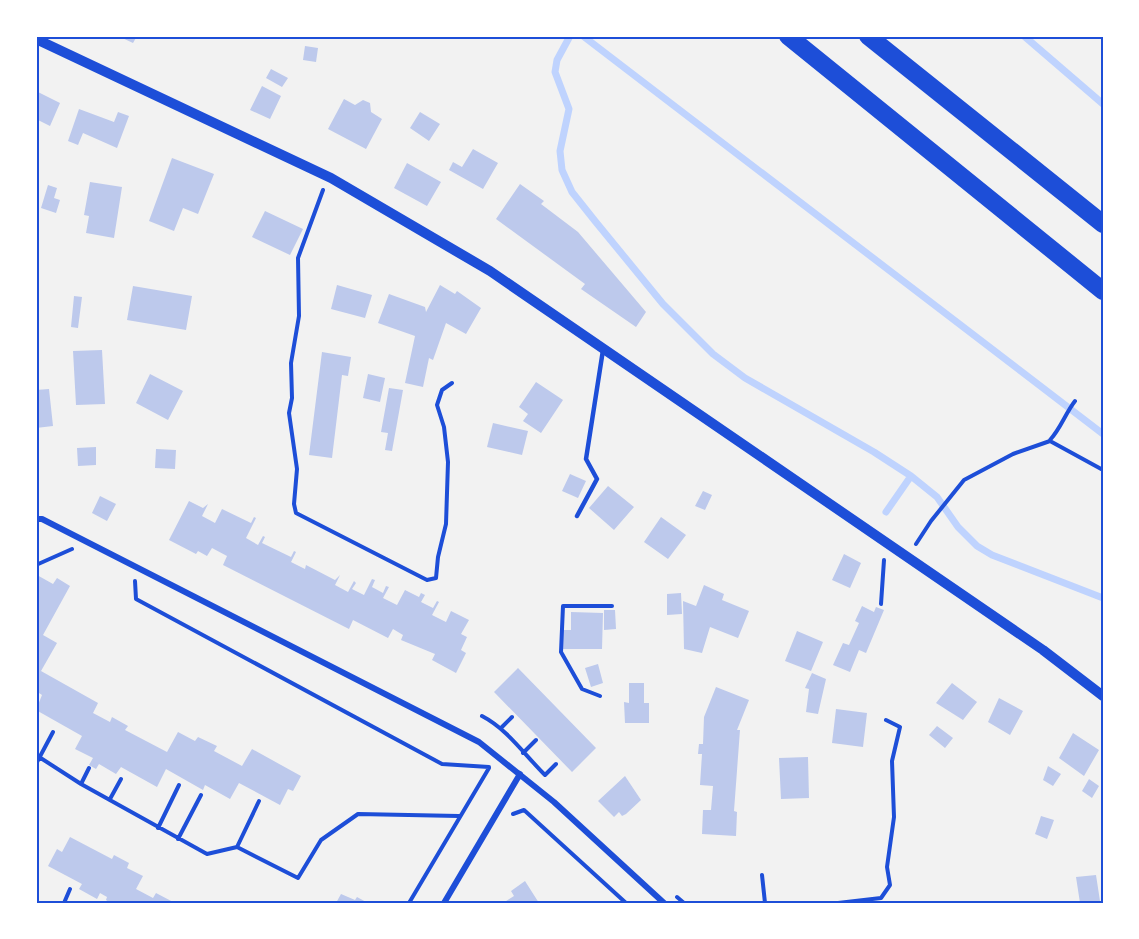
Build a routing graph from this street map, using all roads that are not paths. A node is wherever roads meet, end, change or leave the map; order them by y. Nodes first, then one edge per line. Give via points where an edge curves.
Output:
1 (788, 36) edge
2 (868, 36) edge
3 (36, 39) edge
4 (1103, 224) edge
5 (1103, 291) edge
6 (603, 350) junction
7 (577, 516) dead end
8 (36, 519) edge
9 (1103, 696) edge
10 (520, 774) junction
11 (444, 903) edge
12 (664, 903) edge

1 - 5 highway
2 - 4 highway
3 - 6 street via 331,178 490,271
6 - 7 lane via 586,459 597,479
6 - 9 street via 907,556
8 - 10 street via 183,589 479,742
10 - 11 street
10 - 12 street

